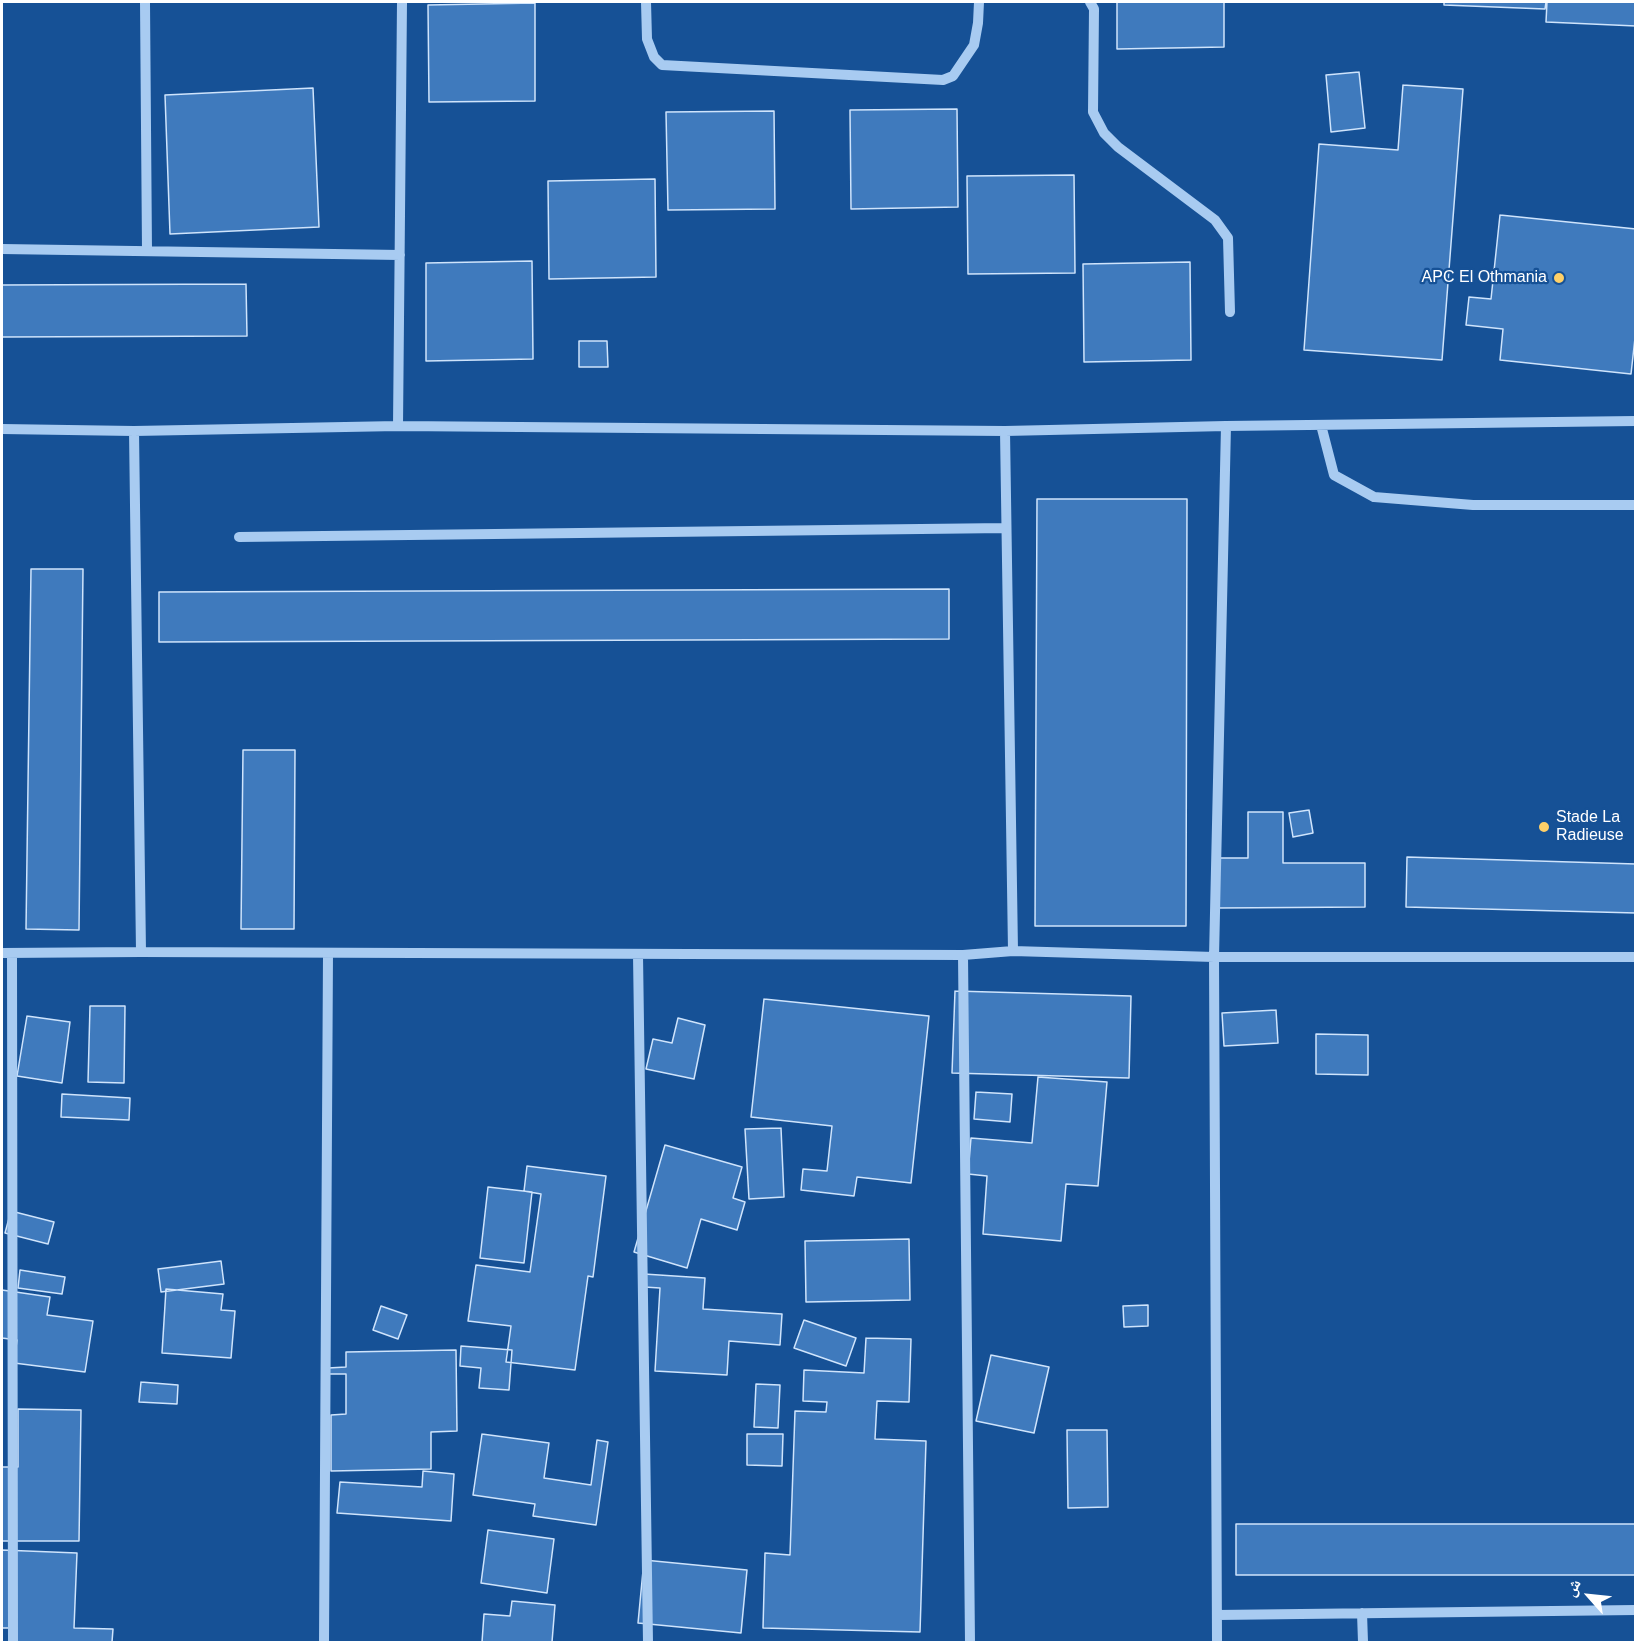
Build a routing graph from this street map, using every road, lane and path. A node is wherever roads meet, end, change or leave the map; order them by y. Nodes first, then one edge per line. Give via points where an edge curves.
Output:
1 (145, 2) edge
2 (402, 2) edge
3 (646, 2) edge
4 (979, 2) edge
5 (1090, 2) edge
6 (2, 249) edge
7 (147, 251) junction
8 (400, 255) junction
9 (1230, 312) dead end
10 (1635, 421) edge
11 (1321, 424) junction
12 (398, 426) junction
13 (1226, 426) junction
14 (2, 429) edge
15 (134, 431) junction
16 (1005, 431) junction
17 (1635, 505) edge
18 (1006, 528) junction
19 (239, 537) dead end
20 (1013, 951) junction
21 (141, 952) junction
22 (7, 953) edge
23 (328, 954) junction
24 (638, 955) junction
25 (963, 955) junction
26 (1214, 957) junction
27 (1635, 957) edge
28 (1635, 1610) edge
29 (1362, 1613) junction
30 (1217, 1615) junction
31 (12, 1642) edge
32 (324, 1642) edge
33 (648, 1642) edge
34 (970, 1642) edge
35 (1217, 1642) edge
36 (1363, 1642) edge

1 - 7 street
2 - 8 street
3 - 4 street via 647,39 662,65 943,80 953,76 974,45
5 - 9 street via 1094,9 1093,112 1104,133 1118,147 1215,220 1228,238
6 - 7 street
7 - 8 street
8 - 12 street
10 - 11 street
11 - 13 street
11 - 17 street via 1334,475 1374,497 1473,505
12 - 15 street
12 - 16 street
13 - 16 street
13 - 26 street
14 - 15 street
15 - 21 street
16 - 18 street
18 - 19 street
18 - 20 street
20 - 25 street
20 - 26 street
21 - 22 street
21 - 23 street
22 - 31 street
23 - 24 street
23 - 32 street
24 - 25 street
24 - 33 street
25 - 34 street
26 - 27 street
26 - 30 street
28 - 29 street
29 - 30 street
29 - 36 street
30 - 35 street

